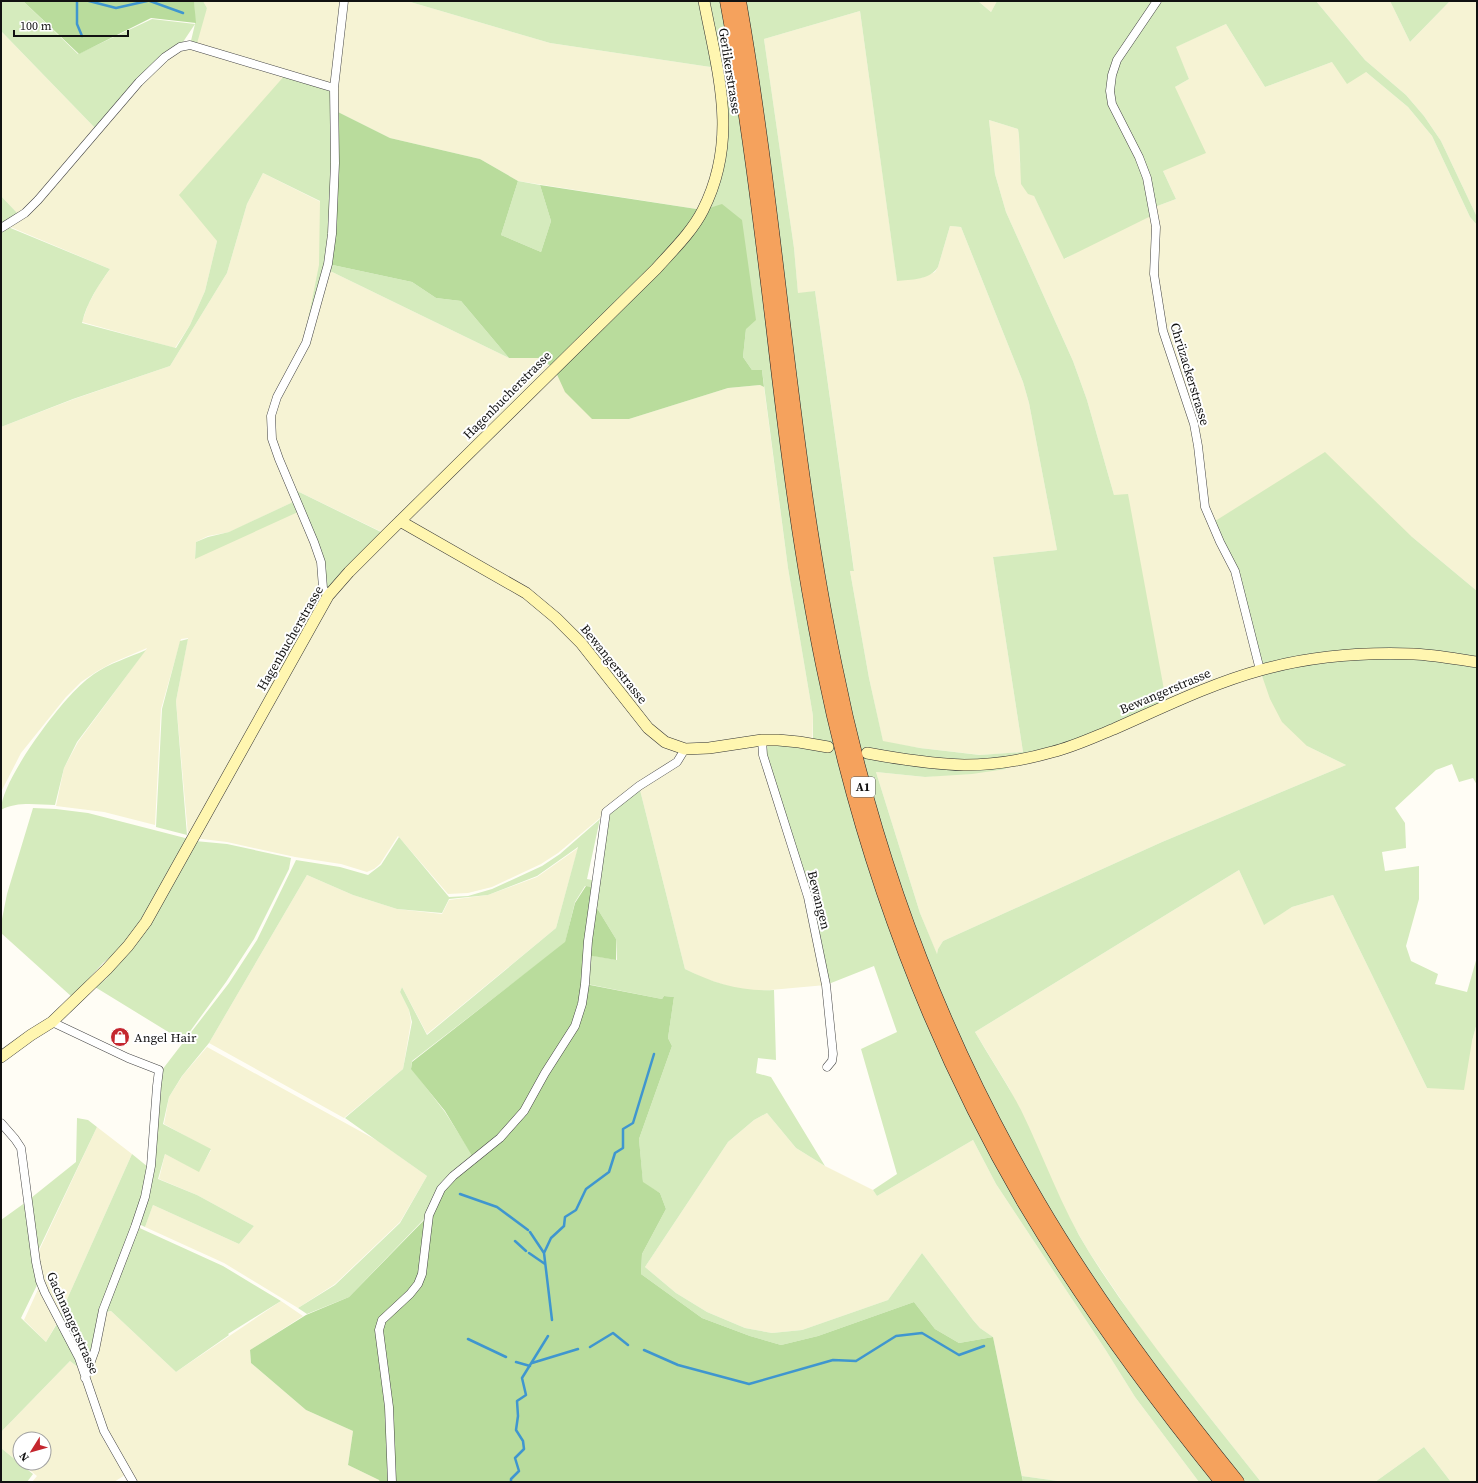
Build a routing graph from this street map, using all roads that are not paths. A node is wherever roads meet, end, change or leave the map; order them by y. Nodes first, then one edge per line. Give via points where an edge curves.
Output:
1 (344, 1) edge
2 (704, 1) edge
3 (727, 1) edge
4 (739, 1) edge
5 (1157, 1) edge
6 (334, 88) junction
7 (701, 214) joint
8 (1, 228) edge
9 (400, 521) junction
10 (328, 596) junction
11 (1477, 662) edge
12 (1260, 670) junction
13 (762, 740) junction
14 (828, 747) dead end
15 (685, 748) junction
16 (867, 753) dead end
17 (52, 1022) junction
18 (1, 1057) edge
19 (827, 1067) dead end
20 (1, 1123) edge
21 (85, 1378) junction
22 (132, 1482) edge
23 (392, 1482) edge
24 (1222, 1482) edge
25 (1237, 1482) edge

1 - 6 street
2 - 7 street, Gerlikerstrasse via 717,68 724,128 719,167
3 - 24 highway, A1 via 750,139 790,459 814,618 835,725 886,902 949,1058 985,1131 1024,1201 1063,1265 1112,1337
4 - 25 highway, A1 via 765,166 820,589 853,748 894,890 959,1052 998,1131 1038,1202 1120,1330
5 - 12 street, Chrüzackerstrasse via 1117,60 1110,91 1112,104 1147,178 1156,227 1154,274 1163,331 1194,424 1205,507 1235,571
6 - 8 street via 190,45 180,47 165,57 139,82 38,200 25,213
6 - 10 street via 335,163 328,264 306,342 277,397 271,416 272,438 314,542 321,562 323,588
7 - 9 street, Hagenbucherstrasse via 656,269
9 - 10 street, Hagenbucherstrasse
9 - 15 street, Bewangerstrasse via 526,593 581,643 648,728 665,742
10 - 17 street, Hagenbucherstrasse via 146,922 107,970
11 - 12 street, Bewangerstrasse via 1415,654 1348,654 1309,659
12 - 16 street, Bewangerstrasse via 1222,682 1090,739 1024,758 966,765
13 - 14 street, Bewangerstrasse
13 - 15 street, Bewangerstrasse via 708,748
13 - 19 street, Bewangen via 763,755 808,897 822,963 833,1054 832,1061
15 - 23 street via 677,762 639,786 606,812 588,941 585,984 575,1026 524,1111 500,1138 441,1189 429,1215 422,1274 418,1284 382,1320 379,1330 389,1407
17 - 18 street, Hagenbucherstrasse
17 - 21 street via 159,1070 151,1166 145,1197 103,1310 95,1350
20 - 21 street, Gachnangerstrasse via 21,1148 40,1281 74,1348
21 - 22 street, Gachnangerstrasse via 104,1431

